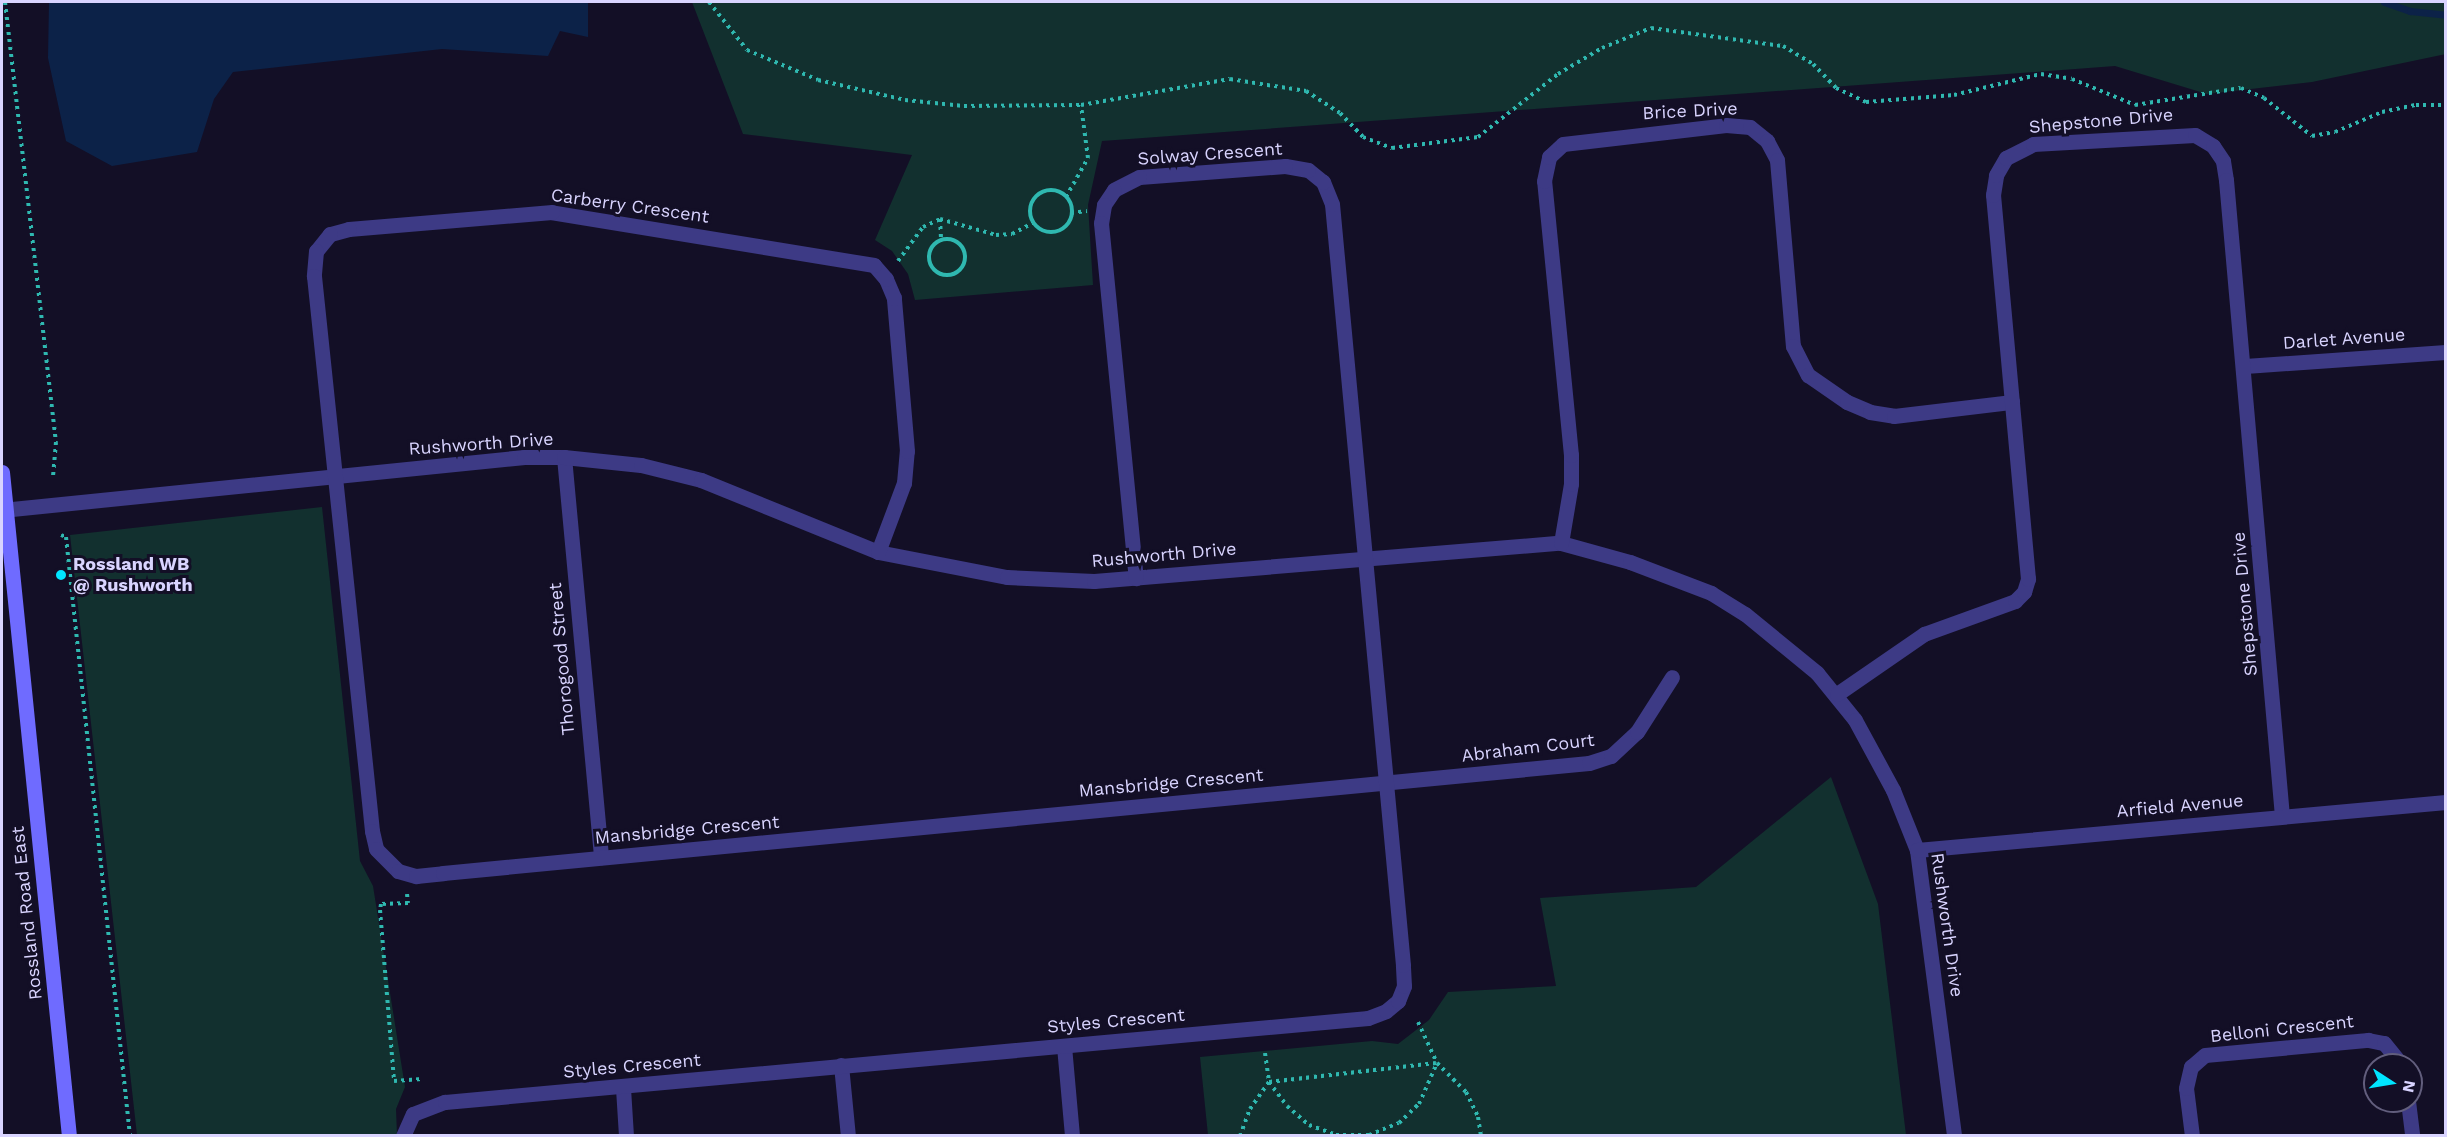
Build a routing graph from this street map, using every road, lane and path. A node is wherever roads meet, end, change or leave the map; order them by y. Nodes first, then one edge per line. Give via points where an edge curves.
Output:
1 (5, 2) edge
2 (710, 2) edge
3 (1081, 105) junction
4 (2445, 105) edge
5 (1066, 197) junction
6 (939, 219) junction
7 (1033, 223) junction
8 (941, 239) junction
9 (898, 261) dead end
10 (2445, 352) edge
11 (2245, 366) junction
12 (2012, 402) junction
13 (564, 457) junction
14 (2, 472) edge
15 (337, 476) junction
16 (53, 477) dead end
17 (4, 510) edge
18 (61, 535) dead end
19 (1561, 543) junction
20 (878, 552) junction
21 (1364, 556) junction
22 (1136, 578) junction
23 (1672, 677) dead end
24 (1837, 693) junction
25 (1385, 783) junction
26 (2445, 802) edge
27 (2282, 816) junction
28 (1917, 850) junction
29 (601, 857) junction
30 (407, 894) dead end
31 (1418, 1022) dead end
32 (1064, 1046) junction
33 (1265, 1053) dead end
34 (2392, 1053) edge
35 (1437, 1064) junction
36 (841, 1065) junction
37 (422, 1079) dead end
38 (1269, 1082) junction
39 (622, 1088) junction
40 (2409, 1113) edge
41 (69, 1136) edge
42 (130, 1136) edge
43 (403, 1136) edge
44 (626, 1136) edge
45 (848, 1136) edge
46 (1072, 1136) edge
47 (1240, 1136) edge
48 (1481, 1136) edge
49 (1954, 1136) edge
50 (2192, 1136) edge
51 (2412, 1136) edge

1 - 16 path via 56,442
2 - 3 path via 747,50 818,80 916,101 964,106
3 - 4 path via 1230,79 1306,91 1340,113 1363,137 1392,148 1478,137 1558,74 1602,48 1651,28 1783,46 1813,63 1836,88 1866,102 1897,103 1954,95 2041,74 2072,79 2135,105 2241,88 2264,98 2312,136 2335,132 2382,112 2416,105
3 - 5 path via 1088,158
5 - 7 path via 1054,191 1041,193 1032,203
5 - 7 path via 1071,213 1061,229 1049,232
6 - 7 path via 996,235 1012,234
6 - 8 path
6 - 9 path via 923,227
8 - 8 path via 931,249 928,261 934,272 955,273 965,256 961,243
10 - 11 street, Darlet Avenue
11 - 12 street, Shepstone Drive via 2226,180 2223,161 2213,146 2195,135 2175,134 2033,144 2006,158 1996,175 1993,195
11 - 27 street, Shepstone Drive
12 - 19 street, Brice Drive via 1894,416 1870,412 1847,402 1808,375 1793,346 1777,160 1767,141 1750,127 1726,125 1563,144 1549,157 1544,181 1571,455
12 - 24 street, Shepstone Drive via 2028,559 2024,592 2015,601 1924,634
13 - 15 street, Rushworth Drive via 524,457
13 - 20 street, Rushworth Drive via 641,465 701,480
13 - 29 street, Thorogood Street
14 - 17 main road, Rossland Road East
15 - 17 street, Rushworth Drive
15 - 20 street, Carberry Crescent via 314,276 316,251 330,234 517,213 582,216 855,260 874,266 884,277 894,298 907,451 904,483
15 - 29 street, Mansbridge Crescent via 372,831 383,861 416,876
17 - 41 main road, Rossland Road East
18 - 42 path via 66,537
19 - 21 street, Rushworth Drive
19 - 24 street, Rushworth Drive via 1630,562 1711,593 1783,643
20 - 22 street, Rushworth Drive via 1007,577 1065,581
21 - 22 street, Rushworth Drive
21 - 22 street, Solway Crescent via 1332,204 1323,182 1308,170 1285,166 1139,177 1114,190 1104,206 1101,223
21 - 25 street, Styles Crescent
23 - 25 street, Abraham Court via 1637,732 1611,756 1589,763
24 - 28 street, Rushworth Drive via 1893,790
25 - 29 street, Mansbridge Crescent
25 - 32 street, Styles Crescent via 1404,986 1398,1001 1386,1011 1368,1018
26 - 27 street, Arfield Avenue
27 - 28 street, Arfield Avenue
28 - 49 street, Rushworth Drive
30 - 37 path via 408,903 381,904 380,910 394,1081
31 - 35 path
32 - 36 street, Styles Crescent
32 - 46 street
33 - 38 path
34 - 50 street, Belloni Crescent via 2384,1043 2368,1040 2205,1055 2191,1067 2186,1088
35 - 38 path
35 - 38 path via 1419,1104 1399,1123 1369,1135 1336,1135 1309,1125 1287,1106
35 - 48 path via 1466,1092 1478,1117
36 - 39 street, Styles Crescent
36 - 45 street
38 - 47 path via 1250,1108
39 - 43 street, Styles Crescent via 427,1106 413,1114
39 - 44 street
40 - 51 street

